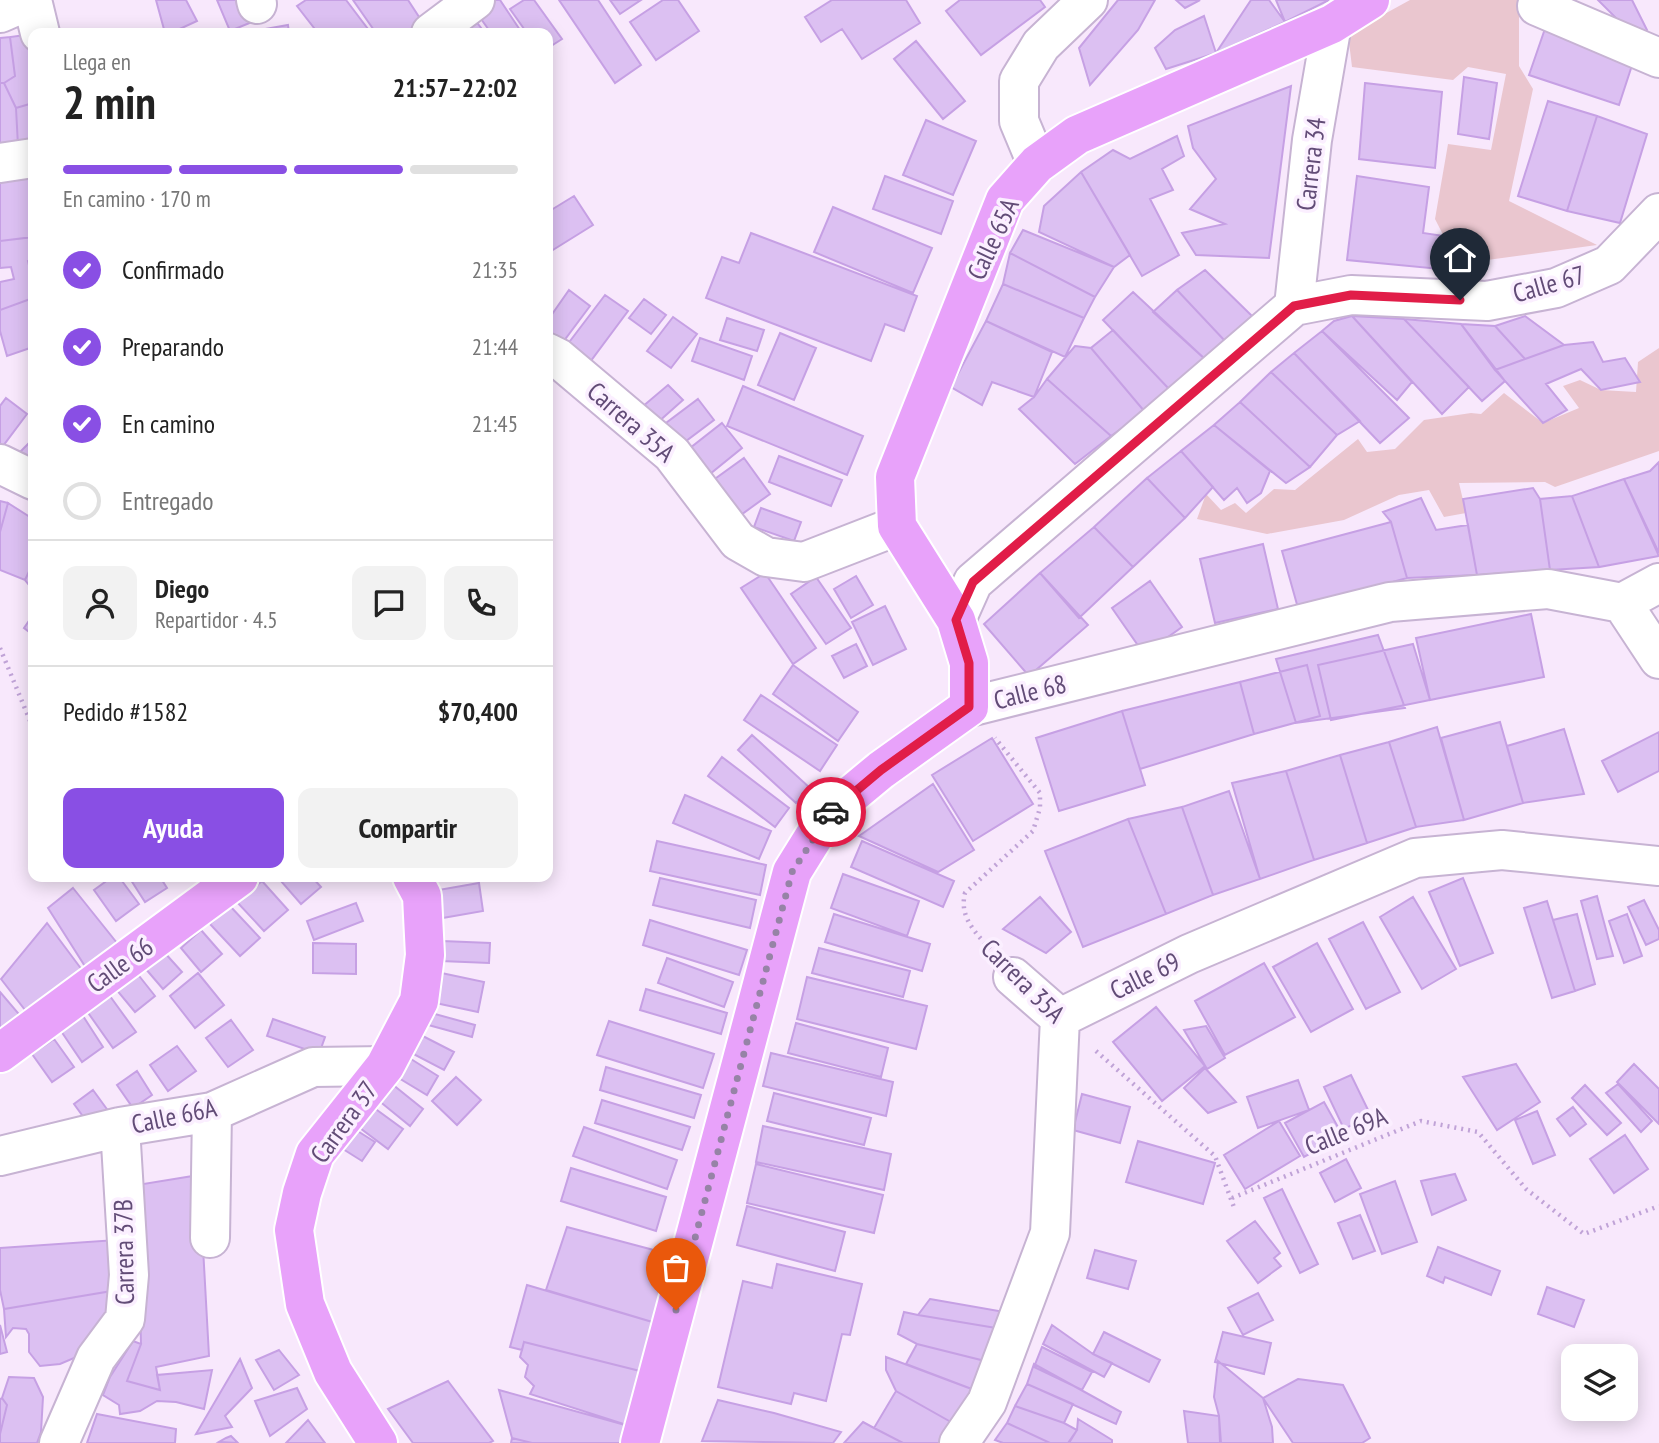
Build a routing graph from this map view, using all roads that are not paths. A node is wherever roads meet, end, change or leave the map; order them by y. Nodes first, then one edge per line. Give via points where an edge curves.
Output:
1 (31, 0) edge
2 (475, 0) edge
3 (1088, 0) edge
4 (1370, 0) edge
5 (1537, 6) dead end
6 (0, 13) edge
7 (1332, 24) junction
8 (39, 28) edge
9 (439, 28) edge
10 (1659, 58) edge
11 (28, 159) edge
12 (0, 163) edge
13 (1037, 164) junction
14 (1659, 213) edge
15 (1294, 306) junction
16 (553, 356) edge
17 (0, 464) edge
18 (28, 478) edge
19 (897, 526) junction
20 (1659, 583) edge
21 (1622, 603) junction
22 (956, 620) junction
23 (1659, 659) edge
24 (969, 707) junction
25 (1659, 866) edge
26 (232, 882) edge
27 (415, 882) edge
28 (1013, 977) road end
29 (1060, 1018) junction
30 (0, 1053) edge
31 (385, 1066) junction
32 (212, 1112) junction
33 (120, 1127) junction
34 (0, 1156) edge
35 (210, 1238) dead end
36 (59, 1443) edge
37 (378, 1443) edge
38 (640, 1443) edge
39 (959, 1443) edge

1 - 6 street
1 - 8 street
2 - 9 street
3 - 13 street via 1041,45 1019,81 1019,121
4 - 7 main road, Calle 65A
5 - 10 street
7 - 13 main road, Calle 65A via 1077,135
7 - 15 street, Carrera 34 via 1312,140
11 - 12 street
13 - 19 main road, Calle 65A via 1005,200 895,477
14 - 15 street, Calle 67 via 1609,265 1556,288 1487,301 1351,295
15 - 22 street, Calle 67 via 973,582
16 - 19 street, Carrera 35A via 673,454 738,541 765,557 804,562
17 - 18 street
19 - 22 main road, Calle 65A
20 - 21 street
21 - 23 street
21 - 24 street, Calle 68 via 1548,589 1390,602
22 - 24 main road via 969,663
24 - 38 main road, Calle 68 via 828,814 792,872
25 - 29 street, Calle 69 via 1502,850 1415,858 1189,954
26 - 30 main road, Calle 66
27 - 31 main road, Carrera 37 via 422,896 425,955 419,1001
28 - 29 street, Carrera 35A
29 - 39 street via 1050,1233 987,1402
31 - 32 street, Calle 66A via 313,1067
31 - 37 main road, Carrera 37 via 315,1154 294,1230 305,1304 333,1372
32 - 33 street, Calle 66A
32 - 35 street
33 - 34 street, Calle 66A
33 - 36 street, Carrera 37B via 129,1275 125,1319 96,1359

